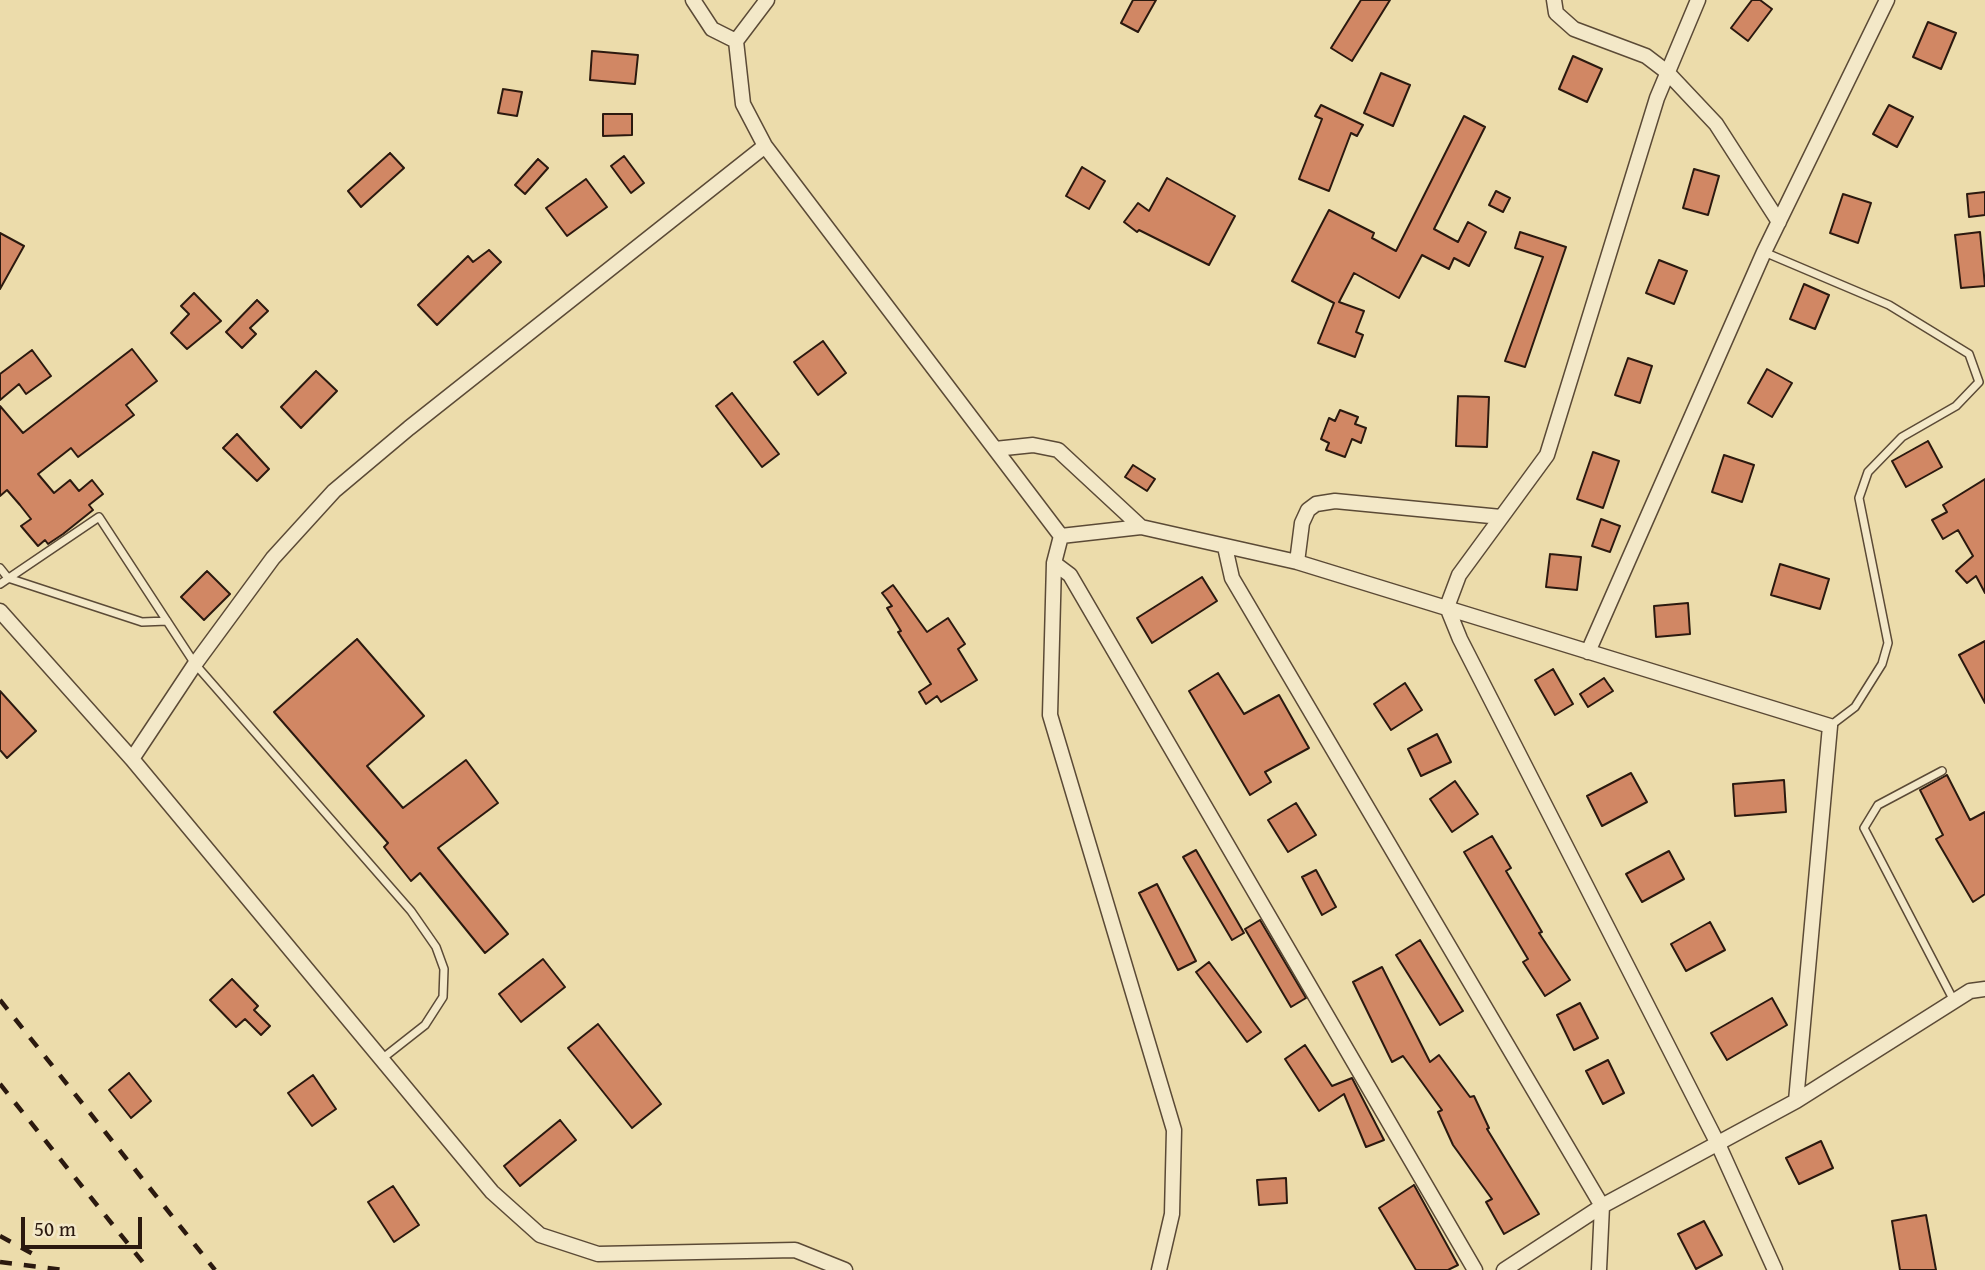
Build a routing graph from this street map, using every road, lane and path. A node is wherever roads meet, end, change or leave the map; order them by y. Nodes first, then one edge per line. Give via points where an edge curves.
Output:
1 (693, 0) edge
2 (767, 0) edge
3 (1553, 0) edge
4 (1698, 0) edge
5 (1887, 0) edge
6 (736, 41) junction
7 (1667, 72) junction
8 (765, 146) junction
9 (1779, 222) junction
10 (1764, 252) junction
11 (995, 449) junction
12 (1501, 517) junction
13 (1141, 527) junction
14 (1061, 536) junction
15 (1225, 547) junction
16 (1297, 562) junction
17 (1054, 564) junction
18 (0, 568) edge
19 (8, 579) junction
20 (0, 584) edge
21 (1447, 607) junction
22 (0, 611) edge
23 (167, 621) junction
24 (1588, 652) junction
25 (195, 664) junction
26 (1830, 726) junction
27 (132, 759) junction
28 (1942, 771) dead end
29 (1985, 989) edge
30 (1954, 1001) junction
31 (383, 1058) junction
32 (1796, 1101) junction
33 (1717, 1144) junction
34 (1602, 1206) junction
35 (845, 1270) edge
36 (1159, 1270) edge
37 (1475, 1270) edge
38 (1504, 1270) edge
39 (1599, 1270) edge
40 (1775, 1270) edge

1 - 6 street via 712,29
2 - 6 street
3 - 7 street via 1556,13 1574,29 1646,57
4 - 7 street
5 - 9 street
6 - 8 street via 743,104
7 - 9 street via 1716,124
7 - 12 street via 1547,456
8 - 11 street
8 - 25 street via 334,491 273,558
9 - 10 street
10 - 24 street
10 - 26 lane via 1889,305 1969,354 1979,382 1956,406 1902,437 1868,472 1859,498 1888,643 1882,664 1855,707
11 - 13 street via 1033,445 1058,450
11 - 14 street
12 - 16 street via 1335,501 1316,504 1302,523
12 - 21 street via 1459,575
13 - 14 street
13 - 15 street
14 - 17 street
15 - 16 street
15 - 34 street via 1232,578
16 - 21 street
17 - 36 street via 1050,715 1174,1130 1172,1214
17 - 37 street via 1070,575
18 - 19 lane
19 - 20 lane
19 - 23 lane via 142,622
19 - 23 lane via 99,517
21 - 24 street
21 - 33 street
22 - 27 street
23 - 25 lane
24 - 26 street
25 - 27 street
25 - 31 lane via 411,911 436,947 444,969 443,997 425,1025
26 - 32 street
27 - 31 street
28 - 30 lane via 1878,806 1864,828
29 - 30 street via 1970,991
30 - 32 street
31 - 35 street via 492,1192 540,1235 598,1254 795,1250
32 - 33 street
33 - 34 street
33 - 40 street
34 - 38 street
34 - 39 street

